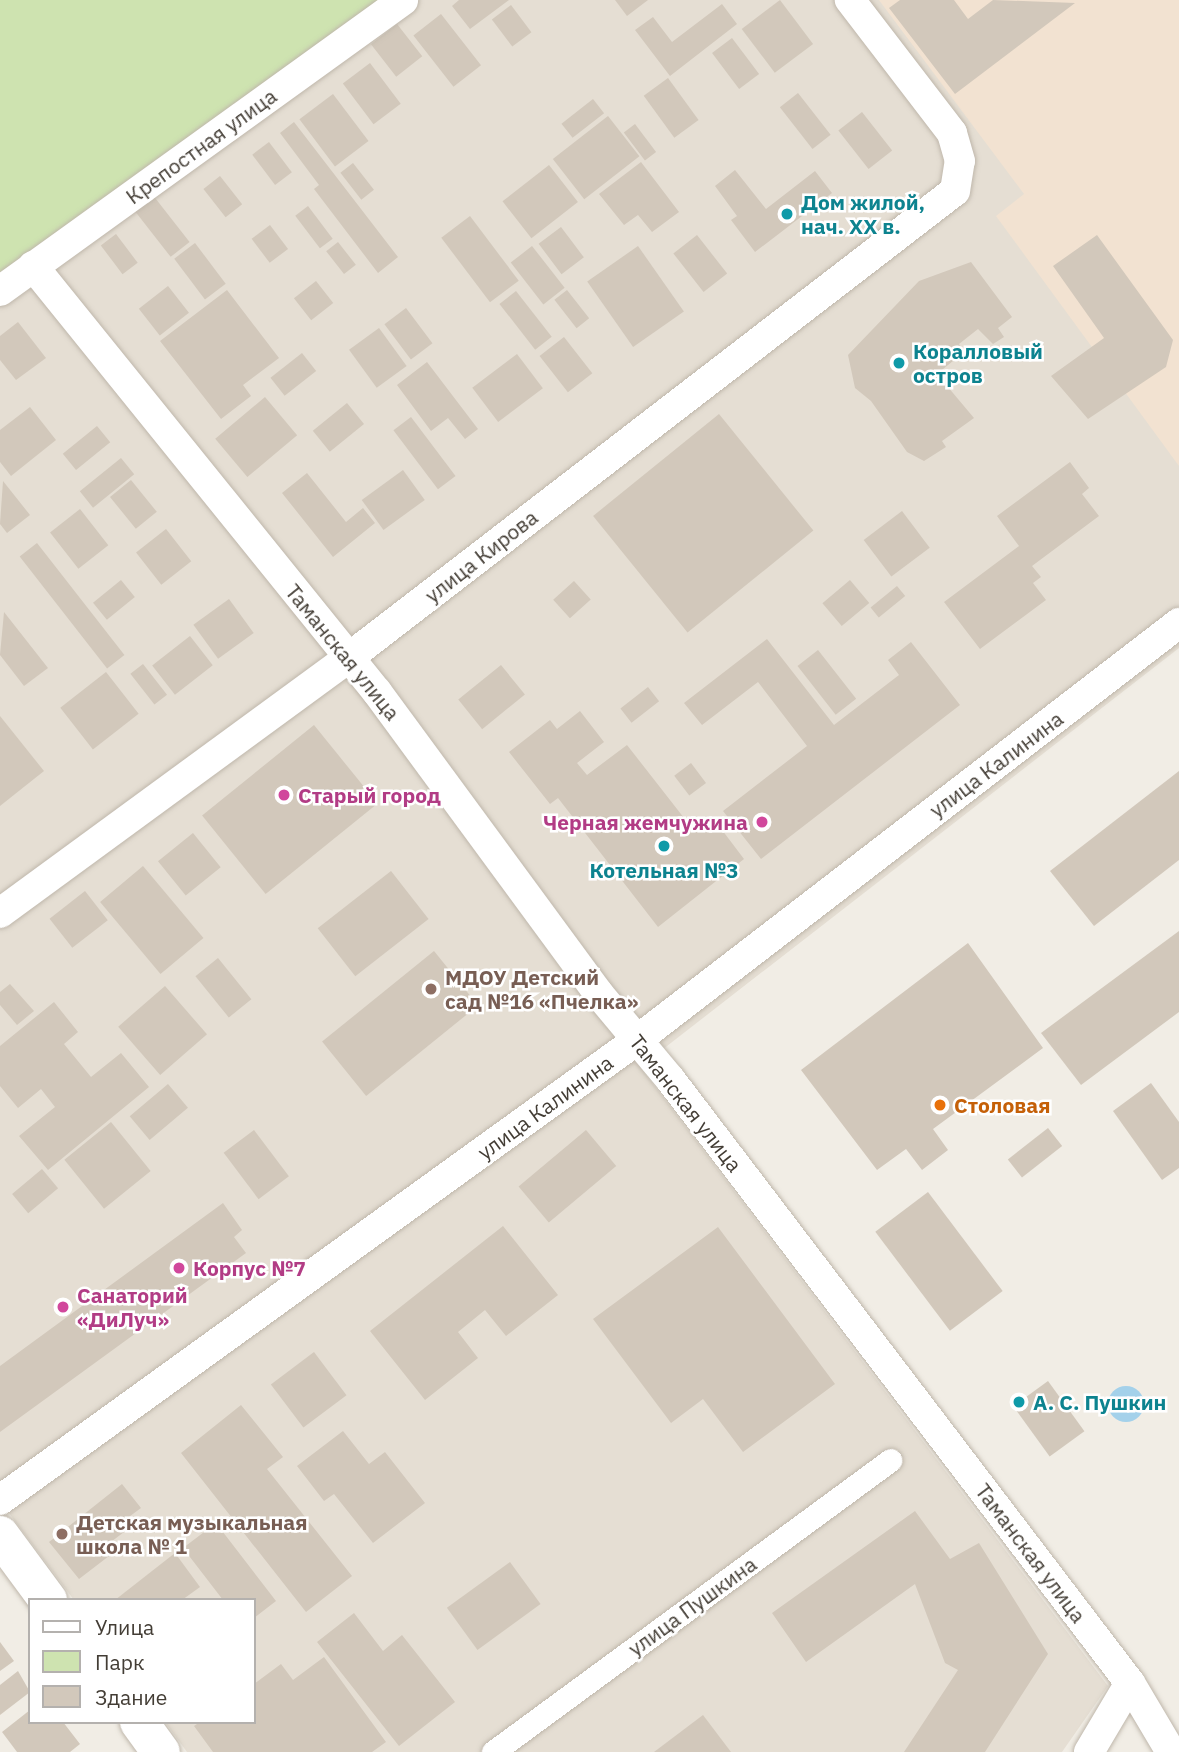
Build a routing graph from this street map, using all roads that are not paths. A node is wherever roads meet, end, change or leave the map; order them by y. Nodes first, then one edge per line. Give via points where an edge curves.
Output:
1 (403, 0) edge
2 (850, 0) edge
3 (33, 266) junction
4 (0, 291) edge
5 (1179, 623) edge
6 (347, 659) junction
7 (0, 913) edge
8 (637, 1040) junction
9 (891, 1460) dead end
10 (0, 1500) edge
11 (0, 1535) edge
12 (47, 1598) edge
13 (1130, 1684) junction
14 (140, 1724) edge
15 (161, 1752) edge
16 (493, 1752) edge
17 (1089, 1752) edge
18 (1171, 1752) edge

1 - 3 street, Крепостная улица
2 - 6 street, улица Кирова via 952,133 960,161 955,191
3 - 4 street, Крепостная улица
3 - 6 street, Таманская улица
5 - 8 street, улица Калинина
6 - 7 street, улица Кирова
6 - 8 street, Таманская улица
8 - 10 street, улица Калинина
8 - 13 street, Таманская улица
9 - 16 street, улица Пушкина
11 - 12 street
13 - 17 street
13 - 18 street, Таманская улица
14 - 15 street

